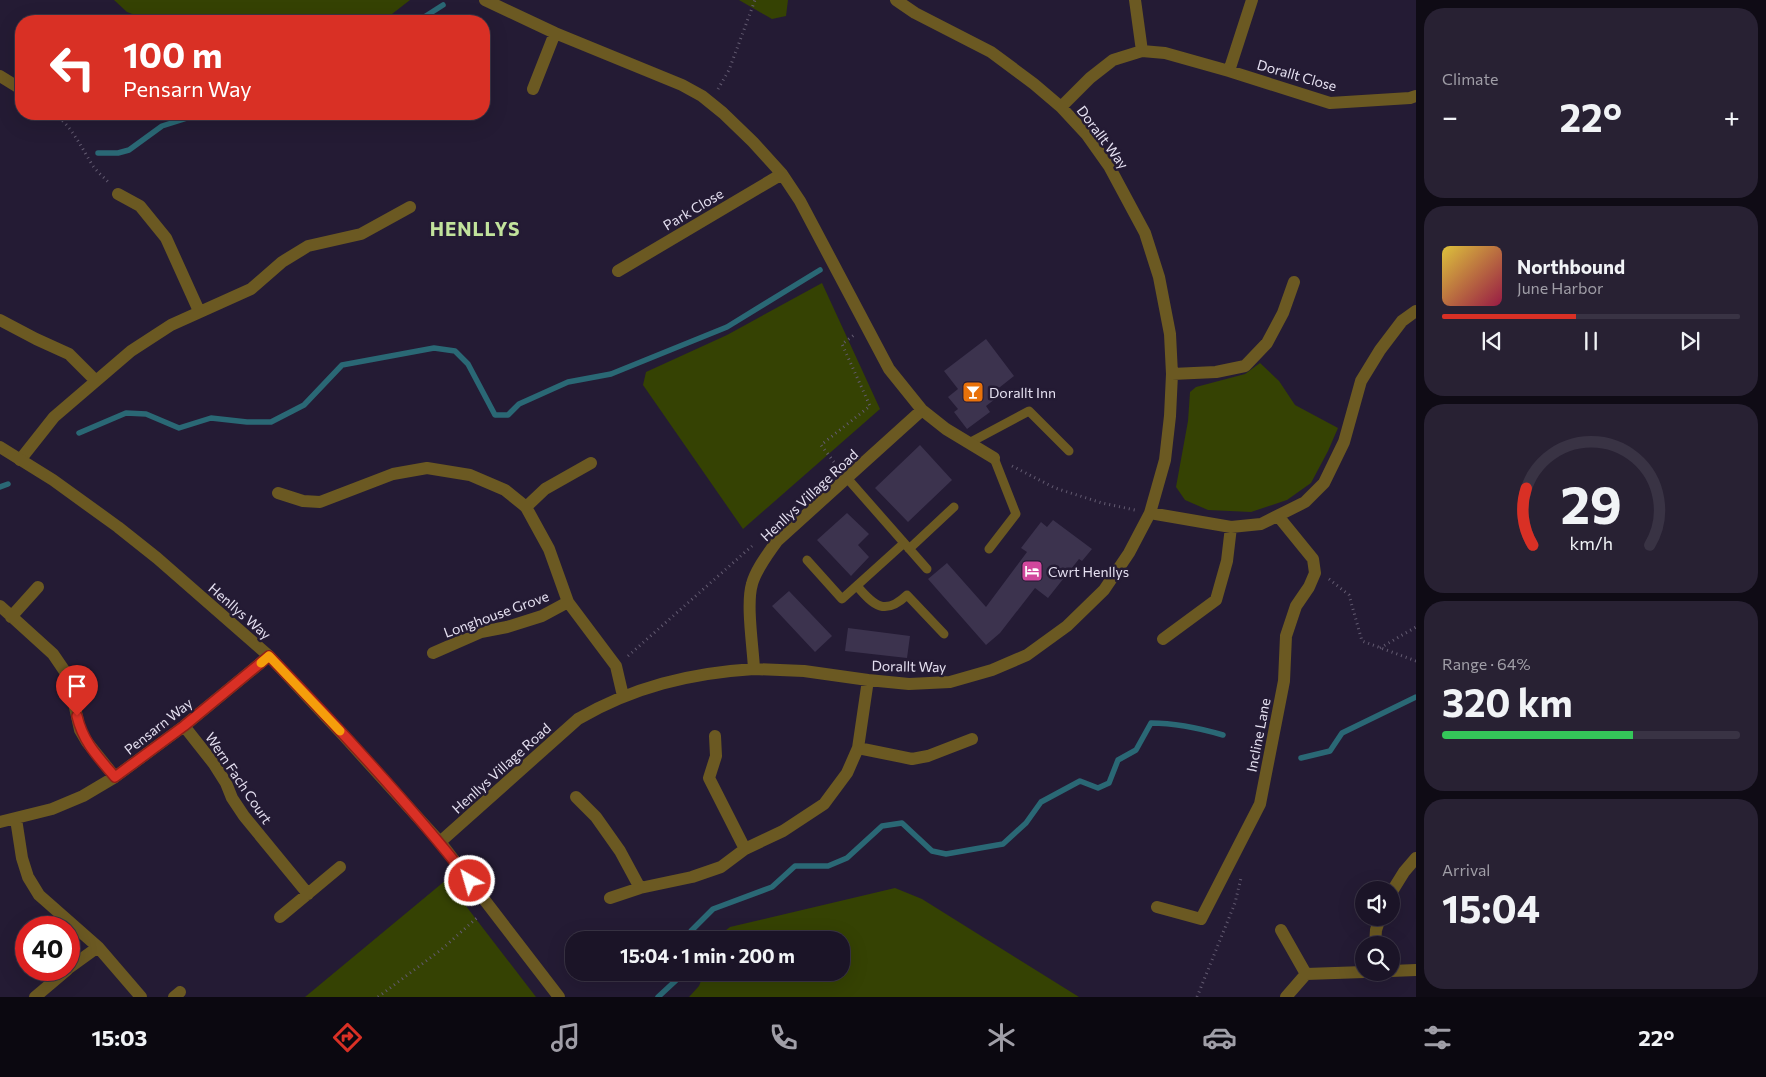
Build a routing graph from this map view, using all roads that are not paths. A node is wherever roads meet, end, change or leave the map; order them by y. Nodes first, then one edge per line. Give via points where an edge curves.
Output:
1 (485, 0) edge
2 (896, 0) edge
3 (1135, 0) edge
4 (1252, 0) edge
5 (555, 33) junction
6 (1142, 51) junction
7 (1230, 71) junction
8 (0, 76) edge
9 (15, 85) edge
10 (533, 89) dead end
11 (1416, 96) edge
12 (1062, 107) junction
13 (782, 174) junction
14 (118, 194) road end
15 (410, 207) dead end
16 (618, 271) dead end
17 (1294, 282) dead end
18 (200, 311) junction
19 (1416, 311) edge
20 (0, 320) edge
21 (1172, 374) junction
22 (96, 381) junction
23 (922, 410) junction
24 (970, 443) junction
25 (0, 446) edge
26 (1069, 451) dead end
27 (994, 458) joint
28 (20, 460) junction
29 (591, 463) dead end
30 (847, 478) junction
31 (278, 493) dead end
32 (526, 507) junction
33 (954, 507) dead end
34 (1150, 513) junction
35 (1278, 516) junction
36 (1231, 527) junction
37 (907, 546) junction
38 (989, 549) dead end
39 (807, 560) dead end
40 (927, 569) dead end
41 (857, 586) junction
42 (38, 587) dead end
43 (568, 602) junction
44 (0, 606) edge
45 (11, 617) junction
46 (944, 634) dead end
47 (1163, 639) dead end
48 (433, 653) dead end
49 (269, 656) junction
50 (754, 669) junction
51 (868, 680) junction
52 (624, 696) junction
53 (184, 726) junction
54 (715, 736) dead end
55 (972, 739) dead end
56 (858, 748) junction
57 (115, 777) junction
58 (576, 797) dead end
59 (16, 819) junction
60 (0, 822) edge
61 (440, 842) junction
62 (745, 849) junction
63 (1416, 858) edge
64 (340, 867) dead end
65 (1398, 881) edge
66 (640, 888) junction
67 (308, 894) junction
68 (610, 898) dead end
69 (1157, 907) dead end
70 (280, 917) dead end
71 (1281, 930) dead end
72 (98, 947) junction
73 (80, 960) edge
74 (1416, 970) edge
75 (1400, 971) edge
76 (1355, 972) edge
77 (1306, 974) junction
78 (54, 981) edge
79 (35, 997) edge
80 (140, 997) edge
81 (559, 997) edge
82 (1286, 997) edge

1 - 5 street
2 - 12 street, Dorallt Way via 991,52
3 - 6 street
4 - 7 street
5 - 10 street
5 - 13 street via 702,96 753,142
6 - 7 street, Dorallt Close via 1165,53
6 - 12 street, Dorallt Close via 1112,60
7 - 11 street, Dorallt Close via 1330,103
8 - 9 street
12 - 21 street, Dorallt Way via 1109,166 1145,233 1159,277 1170,334
13 - 16 street, Park Close
13 - 23 street via 800,201 889,369
14 - 18 street via 140,206 166,238
15 - 18 street via 361,234 308,246 282,262 251,289
17 - 21 street via 1267,343 1245,366 1216,372
18 - 22 street via 171,324 131,351
19 - 35 street via 1402,321 1361,382 1344,442 1324,483 1305,502
20 - 22 street via 69,354
21 - 34 street, Dorallt Way via 1165,460
22 - 28 street via 54,417
23 - 24 street
23 - 30 street, Henllys Village Road
24 - 26 lane via 1029,411
24 - 27 street
25 - 28 street, Henllys Way
27 - 38 lane via 1016,514
28 - 49 street, Henllys Way via 53,480 158,558
29 - 32 street via 546,489
30 - 37 lane
30 - 50 street, Henllys Village Road via 777,541 763,561 752,585 750,610
31 - 32 street, Longhouse Grove via 303,501 320,502 393,474 427,468 470,475 505,490
32 - 43 street, Longhouse Grove via 549,549
33 - 37 lane
34 - 36 street
34 - 51 street, Dorallt Way via 1104,590 1067,626 1027,655 992,670 950,682 909,684
35 - 36 street via 1261,524
35 - 69 street, Incline Lane via 1313,559 1315,573 1296,606 1286,636 1284,681 1260,804 1201,919
36 - 47 street via 1227,561 1216,600
37 - 40 lane
37 - 41 lane
39 - 41 lane via 842,599
41 - 46 lane via 874,604 881,606 898,603 907,595
42 - 45 street
43 - 48 street, Longhouse Grove via 542,616 481,632
43 - 52 street, Longhouse Grove via 616,666
44 - 45 street
45 - 57 street via 53,654 68,676 80,730
49 - 53 street, Pensarn Way
49 - 61 street, Henllys Way
50 - 51 street, Dorallt Way via 804,671
50 - 52 street, Henllys Village Road via 717,671
51 - 56 street
52 - 61 street, Henllys Village Road via 578,719
53 - 57 street, Pensarn Way
53 - 67 street, Wern Fach Court via 214,764 244,816
54 - 62 street via 716,756 709,778
55 - 56 street via 912,759
56 - 62 street via 824,804 783,831
57 - 59 street, Pensarn Way via 52,809
58 - 66 street via 620,851
59 - 60 street, Pensarn Way
59 - 72 street via 22,858 39,895
61 - 81 street, Henllys Way
62 - 66 street via 721,867
63 - 65 street
64 - 67 street
66 - 68 street
67 - 70 street
71 - 77 street
72 - 73 street
72 - 80 street
74 - 75 street
76 - 77 street
77 - 82 street
78 - 79 street

